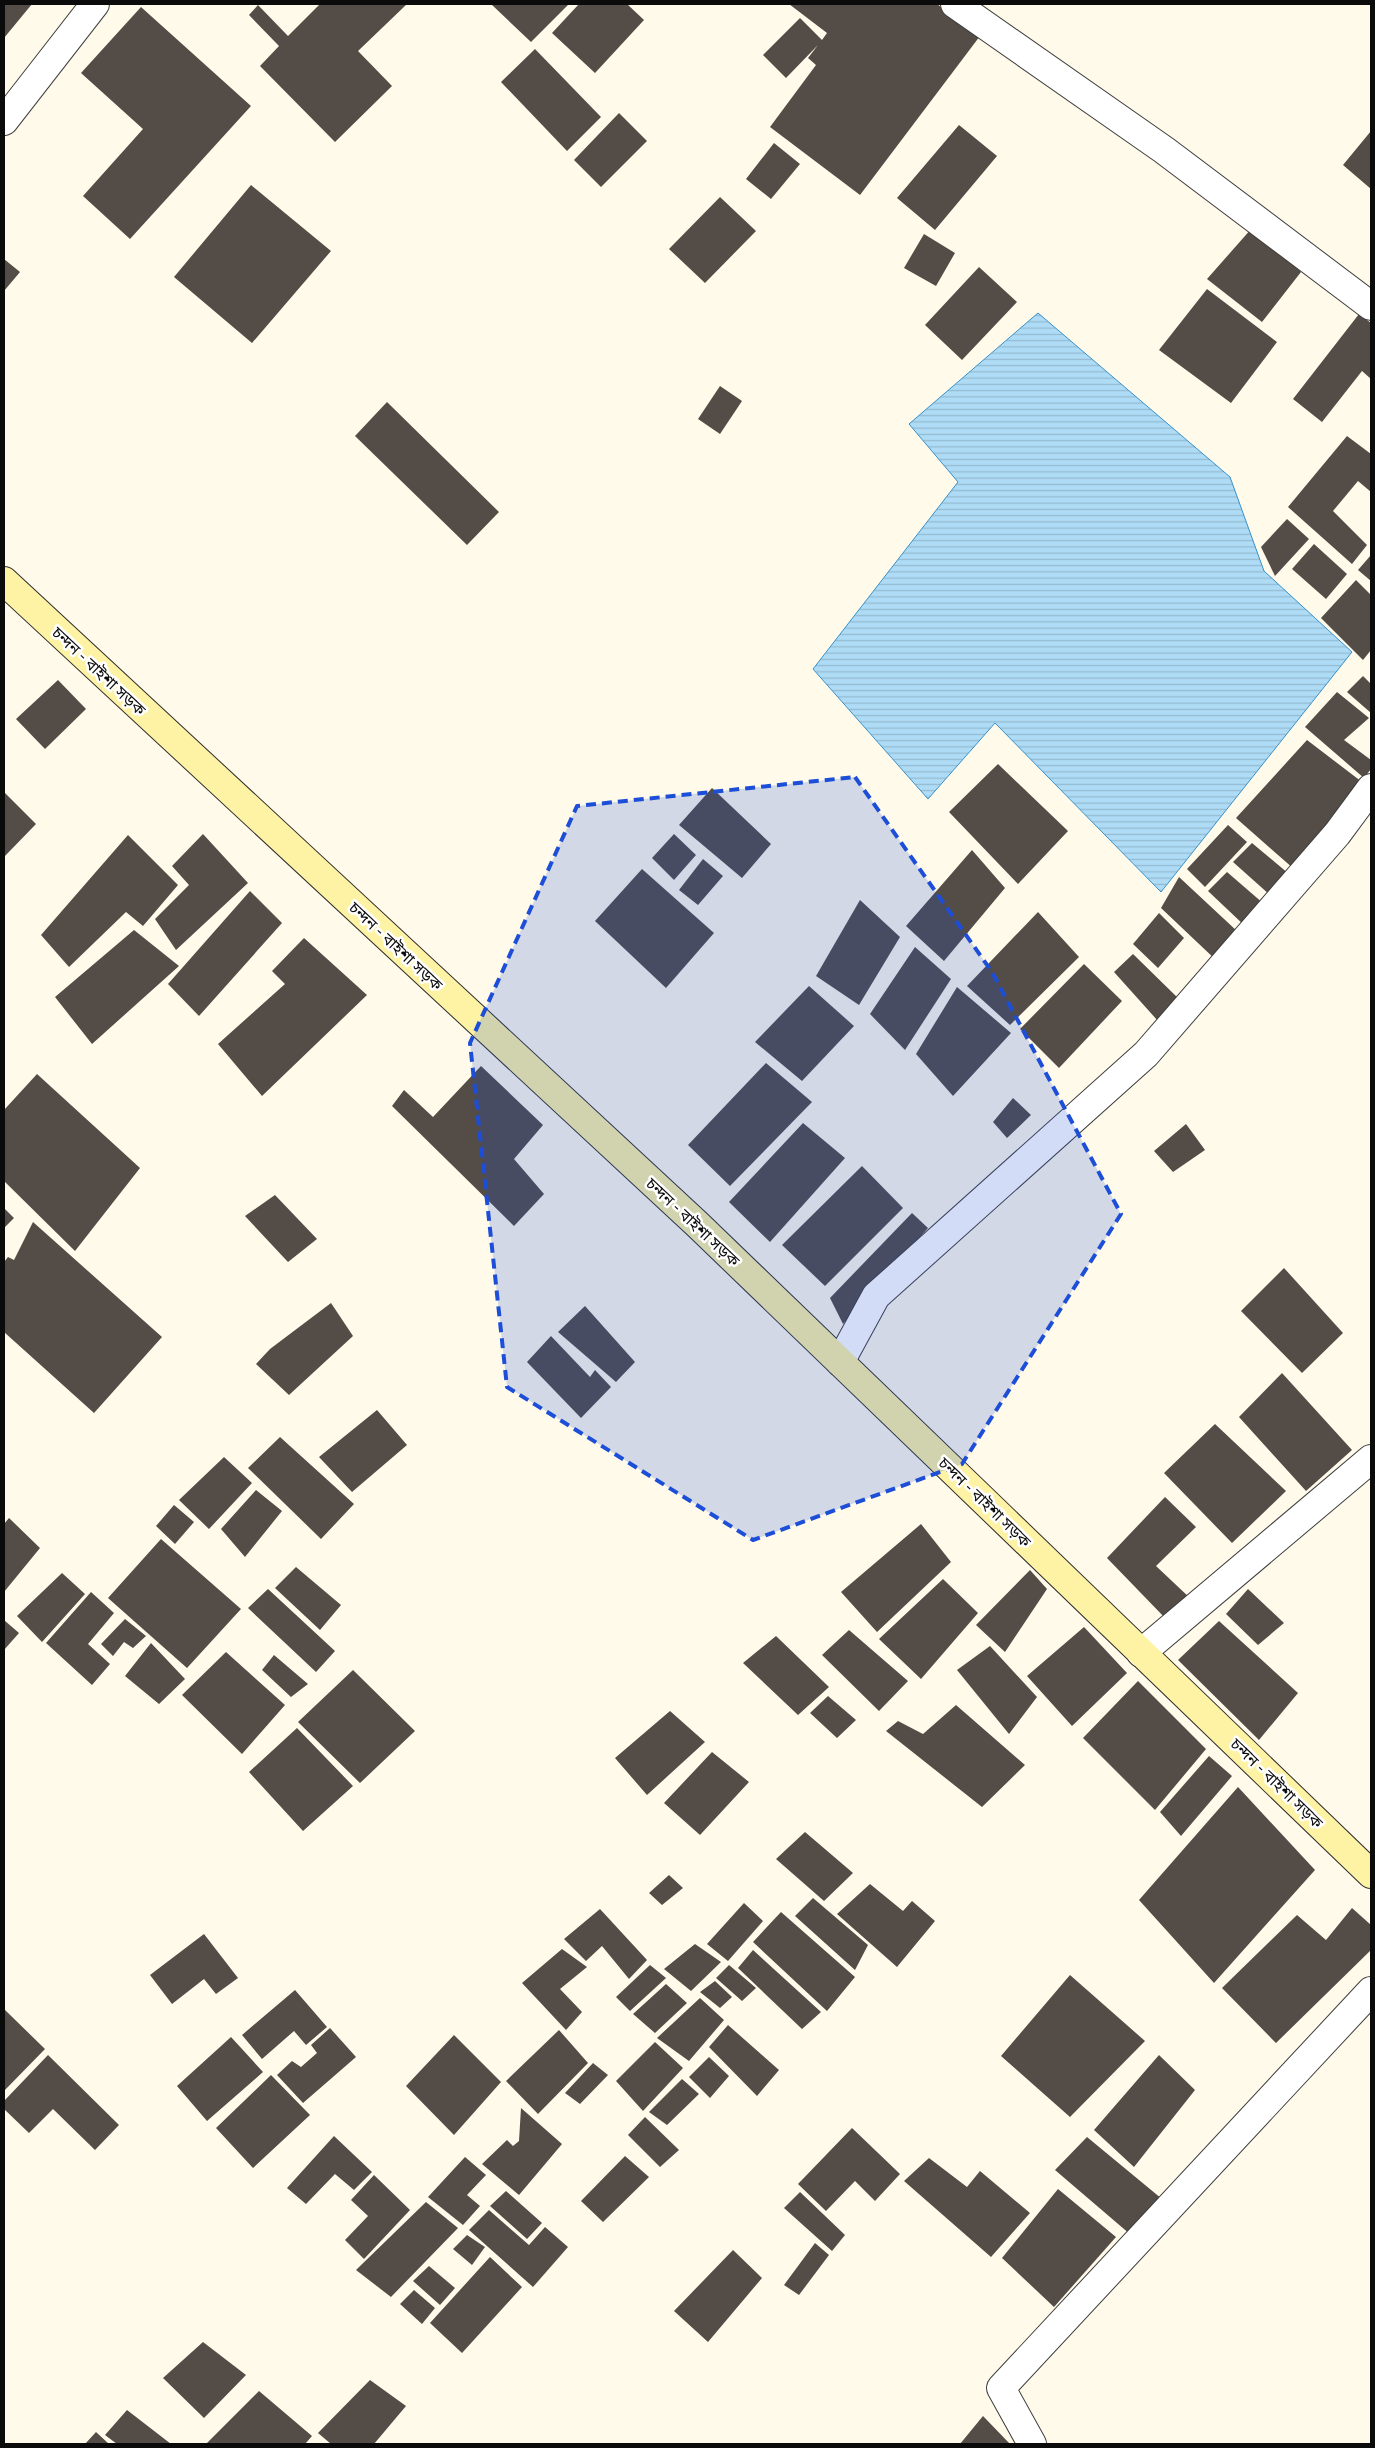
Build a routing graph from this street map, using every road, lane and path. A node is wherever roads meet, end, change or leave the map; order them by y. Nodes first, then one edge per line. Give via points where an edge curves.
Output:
1 (95, 4) edge
2 (955, 4) edge
3 (4, 121) edge
4 (1371, 306) edge
5 (4, 581) edge
6 (1371, 788) edge
7 (840, 1362) junction
8 (1371, 1459) edge
9 (1141, 1653) junction
10 (1371, 1874) edge
11 (1371, 1991) edge
12 (1032, 2444) edge

1 - 3 street
2 - 4 street via 1164,150
5 - 7 main road, চন্দন - বাইশা সড়ক via 697,1224
6 - 7 street via 1337,834 1146,1054 876,1296
7 - 9 main road, চন্দন - বাইশা সড়ক
8 - 9 street
9 - 10 main road, চন্দন - বাইশা সড়ক
11 - 12 street via 1001,2388

